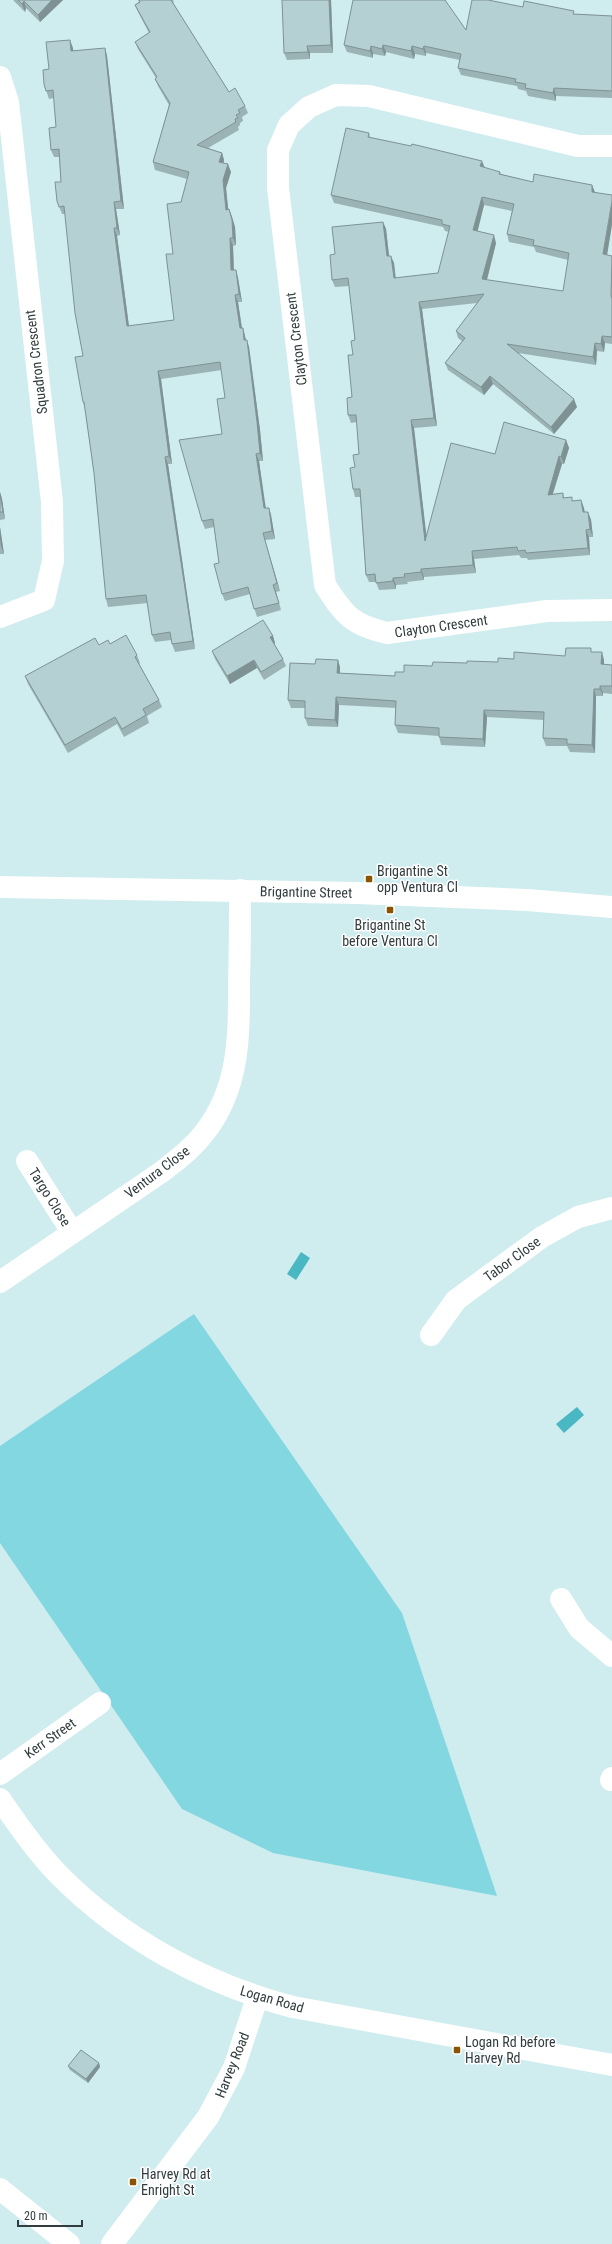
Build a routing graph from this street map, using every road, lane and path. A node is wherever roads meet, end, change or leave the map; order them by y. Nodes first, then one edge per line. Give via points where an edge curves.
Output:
1 (0, 77) edge
2 (612, 146) edge
3 (612, 610) edge
4 (0, 617) edge
5 (0, 886) edge
6 (240, 890) junction
7 (612, 907) edge
8 (27, 1161) dead end
9 (612, 1208) edge
10 (72, 1232) junction
11 (0, 1282) edge
12 (432, 1335) dead end
13 (561, 1599) dead end
14 (612, 1656) edge
15 (100, 1703) dead end
16 (0, 1774) edge
17 (0, 1799) edge
18 (257, 1998) junction
19 (612, 2065) edge
20 (0, 2189) edge
21 (69, 2244) edge
22 (112, 2244) edge

1 - 4 street, Squadron Crescent via 8,102 52,502 53,561 44,600
2 - 3 street, Clayton Crescent via 578,146 369,96 336,95 309,107 289,125 278,150 279,196 325,585 342,611 366,628 388,633 547,611
5 - 6 street, Brigantine Street
6 - 7 street, Brigantine Street via 527,900
6 - 10 street, Ventura Close via 239,1036 232,1081 218,1112 188,1151 163,1171
8 - 10 street, Targo Close
9 - 12 street, Tabor Close via 578,1217 542,1237 456,1300
10 - 11 street, Ventura Close
13 - 14 street via 579,1628
15 - 16 street, Kerr Street
17 - 18 street, Logan Road via 23,1833 58,1874 125,1930 162,1956
18 - 19 street, Logan Road
18 - 22 street, Harvey Road via 234,2068 208,2117
20 - 21 street

